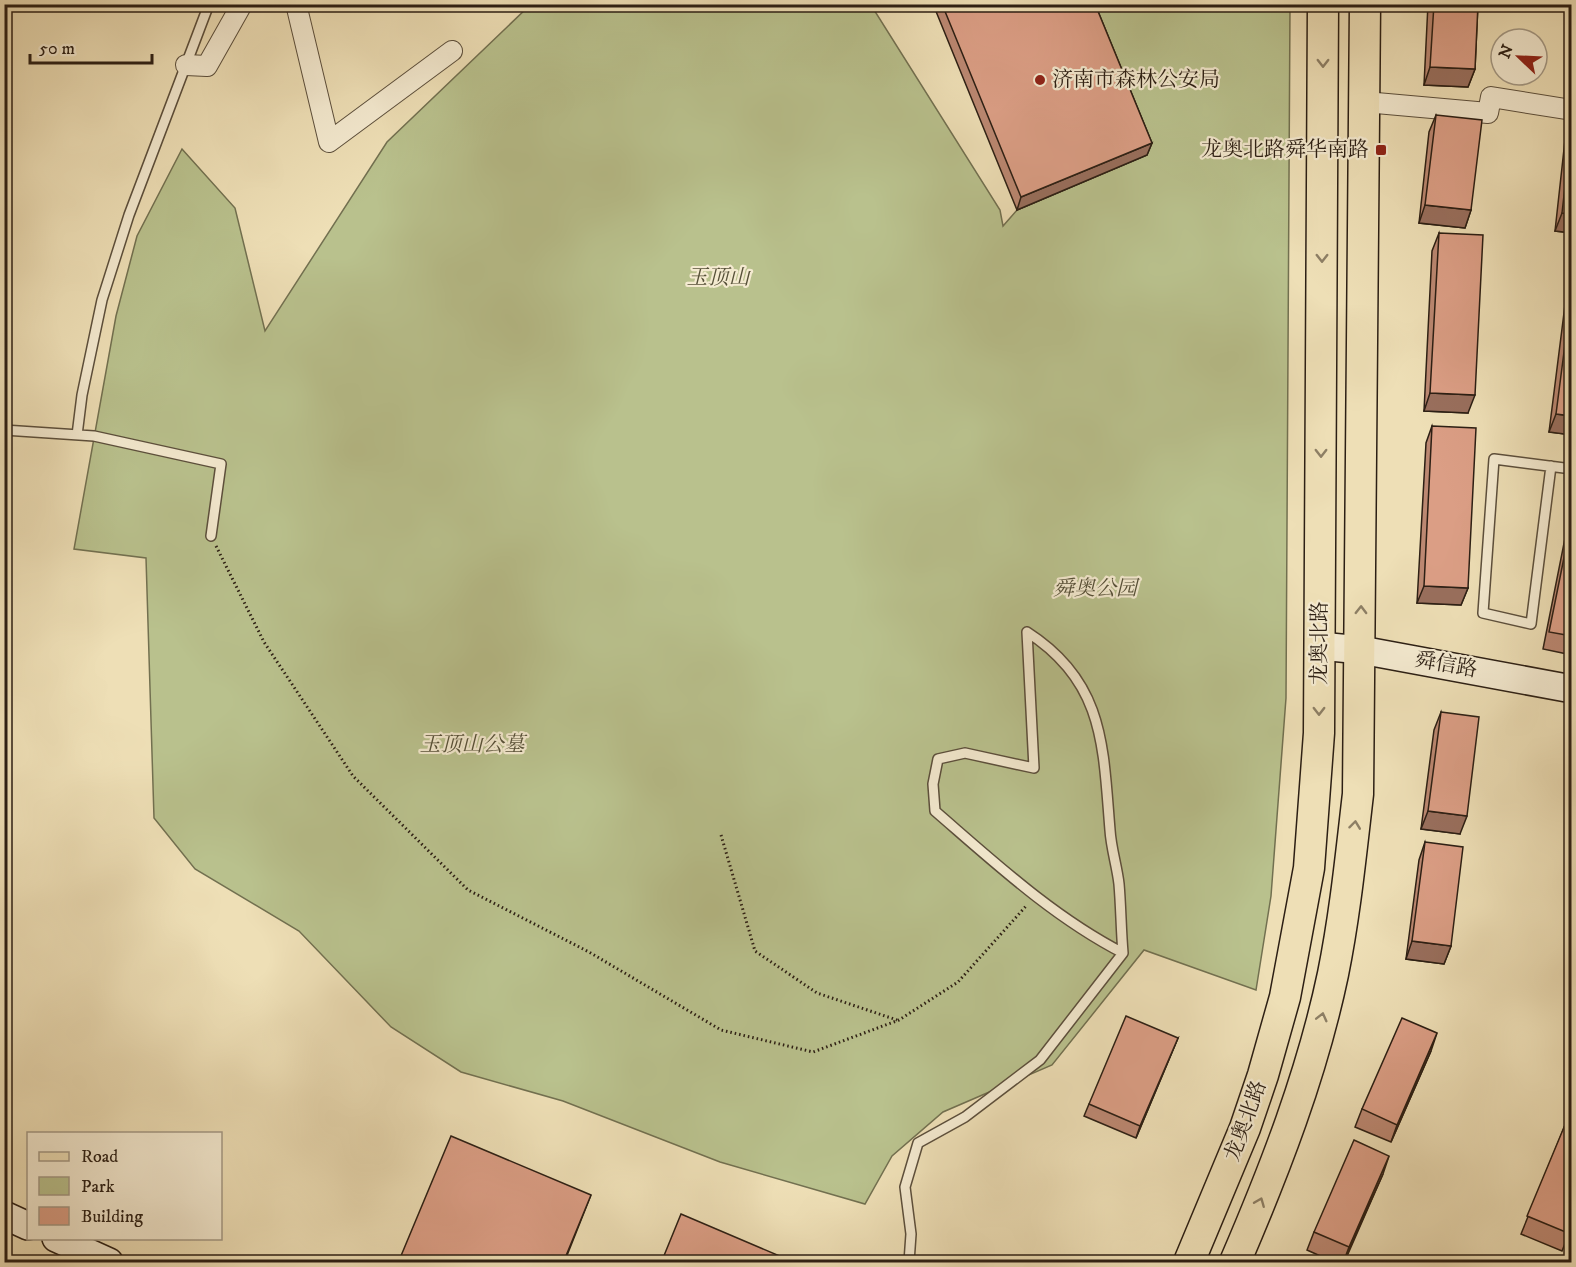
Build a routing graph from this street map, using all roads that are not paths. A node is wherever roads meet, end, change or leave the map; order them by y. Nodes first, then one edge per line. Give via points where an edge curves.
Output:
1 (209, 4) edge
2 (242, 4) edge
3 (296, 4) edge
4 (1323, 4) edge
5 (1365, 4) edge
6 (452, 51) dead end
7 (186, 65) junction
8 (1365, 102) junction
9 (1572, 110) edge
10 (4, 430) edge
11 (77, 435) junction
12 (1551, 466) junction
13 (1572, 469) edge
14 (211, 536) road end
15 (1320, 646) junction
16 (1360, 650) junction
17 (1572, 689) edge
18 (1123, 953) junction
19 (4, 1215) edge
20 (27, 1226) edge
21 (59, 1240) edge
22 (109, 1263) edge
23 (909, 1263) edge
24 (1189, 1263) edge
25 (1235, 1263) edge

1 - 7 lane
2 - 7 street via 207,66
3 - 6 street via 329,142
4 -> 15 main road, 龙奥北路
5 - 8 main road, 龙奥北路
7 - 11 lane via 129,215 102,300
8 - 9 street via 1488,112 1491,97
16 -> 8 main road, 龙奥北路
10 - 11 lane
11 - 14 lane via 221,464
12 - 12 lane via 1531,624 1483,613 1494,459
12 - 13 lane
15 - 16 street, 舜信路
15 -> 24 main road, 龙奥北路 via 1311,846 1302,916 1285,997 1245,1128
16 - 17 street, 舜信路
25 -> 16 main road, 龙奥北路 via 1305,1080 1333,974 1358,794
18 - 18 lane via 1109,802 1090,700 1064,659 1027,632 1034,768 965,753 938,759 933,784 935,811 1083,932
18 - 23 lane via 1040,1060 965,1117 918,1143 905,1187 911,1234
19 - 20 street
21 - 22 street

